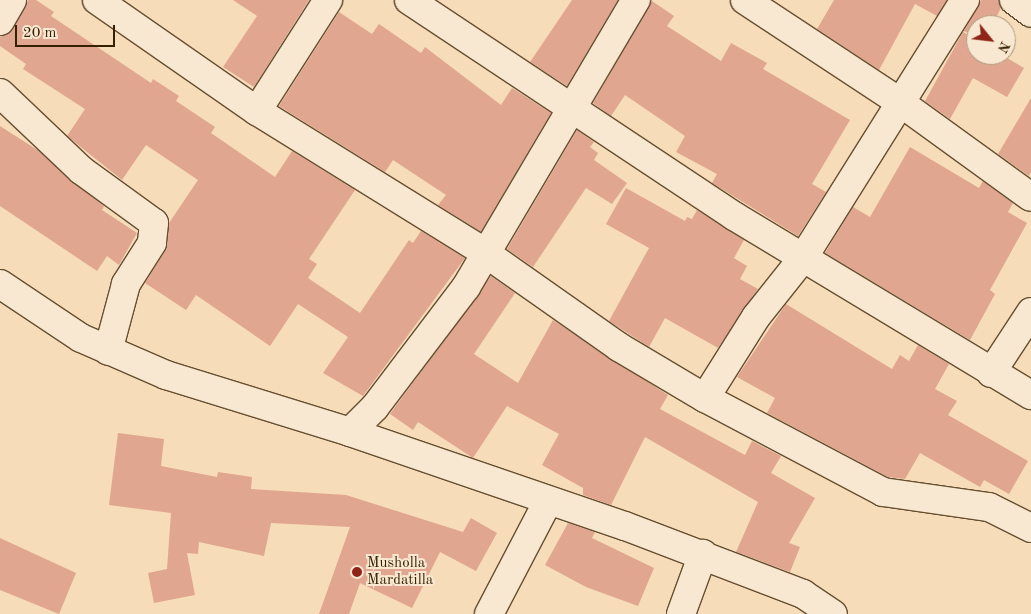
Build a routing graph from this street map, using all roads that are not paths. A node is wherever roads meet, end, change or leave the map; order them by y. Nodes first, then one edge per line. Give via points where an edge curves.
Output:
1 (12, 0) edge
2 (97, 0) edge
3 (328, 0) edge
4 (409, 0) edge
5 (636, 0) edge
6 (745, 0) edge
7 (965, 0) edge
8 (1014, 0) edge
9 (1031, 14) edge
10 (0, 21) edge
11 (0, 93) edge
12 (901, 103) junction
13 (571, 108) junction
14 (257, 111) junction
15 (1031, 197) edge
16 (484, 252) junction
17 (803, 258) junction
18 (0, 284) edge
19 (1031, 312) edge
20 (108, 351) junction
21 (991, 374) junction
22 (1031, 395) edge
23 (705, 398) junction
24 (350, 432) junction
25 (548, 501) junction
26 (1031, 528) edge
27 (703, 554) junction
28 (489, 614) edge
29 (682, 614) edge
30 (833, 614) edge

1 - 10 street
2 - 14 street
3 - 14 street
4 - 13 street
5 - 13 street
6 - 12 street
7 - 12 street
8 - 9 street
11 - 20 street via 80,170 154,224 152,243 126,284
12 - 15 street
12 - 17 street
13 - 16 street
13 - 17 street
14 - 16 street
16 - 23 street via 619,347
16 - 24 street via 466,287 375,407
17 - 21 street
17 - 23 street via 756,318
18 - 20 street via 81,338
19 - 21 street
20 - 24 street via 166,375
21 - 22 street
23 - 26 street via 883,492 989,507
24 - 25 street
25 - 27 street
25 - 28 street
27 - 29 street
27 - 30 street via 803,594

